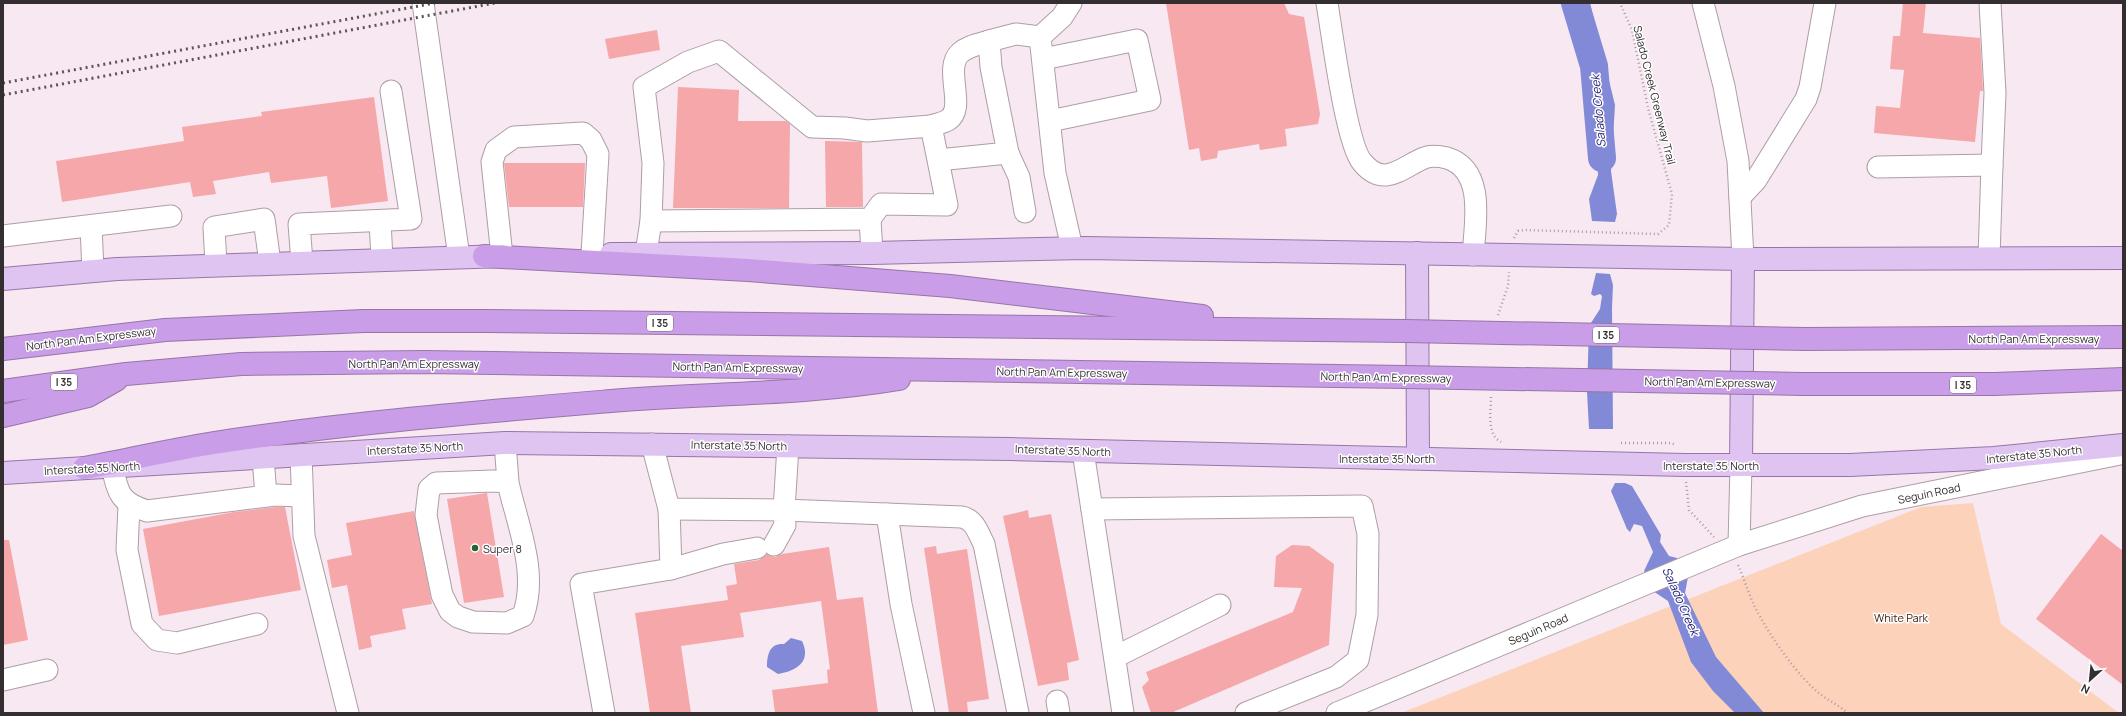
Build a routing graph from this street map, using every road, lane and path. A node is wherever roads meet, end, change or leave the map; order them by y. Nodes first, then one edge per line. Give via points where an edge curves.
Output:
1 (423, 3) edge
2 (1071, 3) edge
3 (1327, 3) edge
4 (1620, 3) edge
5 (1703, 3) edge
6 (1825, 3) edge
7 (1990, 3) edge
8 (1040, 36) junction
9 (989, 41) junction
10 (1043, 59) junction
11 (391, 91) dead end
12 (1050, 121) junction
13 (931, 126) junction
14 (1008, 153) junction
15 (938, 160) junction
16 (1992, 165) junction
17 (1878, 167) dead end
18 (1740, 197) junction
19 (1025, 212) dead end
20 (171, 216) dead end
21 (870, 219) junction
22 (651, 220) junction
23 (380, 221) junction
24 (91, 226) junction
25 (1658, 234) dead end
26 (3, 236) edge
27 (1072, 248) junction
28 (646, 253) junction
29 (872, 253) junction
30 (1417, 253) junction
31 (592, 254) junction
32 (1473, 255) junction
33 (493, 256) junction
34 (459, 257) junction
35 (1990, 258) junction
36 (2123, 258) edge
37 (382, 259) junction
38 (1743, 260) junction
39 (302, 262) junction
40 (270, 263) junction
41 (216, 265) junction
42 (93, 271) junction
43 (3, 279) edge
44 (1318, 330) junction
45 (2123, 331) edge
46 (2123, 337) edge
47 (2081, 338) junction
48 (3, 349) edge
49 (955, 370) junction
50 (126, 374) junction
51 (2123, 379) edge
52 (3, 391) edge
53 (3, 416) edge
54 (506, 442) junction
55 (652, 444) junction
56 (788, 446) junction
57 (1083, 451) junction
58 (2120, 453) edge
59 (301, 455) junction
60 (263, 457) junction
61 (1418, 458) junction
62 (1741, 465) junction
63 (112, 466) junction
64 (84, 468) junction
65 (3, 473) edge
66 (1686, 476) dead end
67 (508, 482) junction
68 (266, 496) junction
69 (302, 496) junction
70 (129, 506) junction
71 (669, 509) junction
72 (1092, 509) junction
73 (784, 510) junction
74 (887, 514) junction
75 (1718, 541) dead end
76 (1738, 554) junction
77 (671, 569) junction
78 (1220, 605) dead end
79 (257, 624) dead end
80 (1115, 657) junction
81 (47, 670) dead end
82 (3, 680) edge
83 (348, 713) edge
84 (604, 713) edge
85 (924, 713) edge
86 (1018, 713) edge
87 (1123, 713) edge
88 (1246, 713) edge
89 (1337, 713) edge
90 (1847, 713) edge

1 - 34 street
2 - 8 street via 1062,18
3 - 32 street via 1352,139 1361,162 1379,174 1390,175 1433,155 1454,160 1463,167 1470,175 1474,187
4 - 25 path, Salado Creek Greenway Trail via 1632,30 1648,108 1672,194 1668,225
5 - 18 street via 1727,101 1738,160
6 - 18 street via 1806,99 1756,180
7 - 16 street via 1995,93
8 - 9 street via 1016,34
8 - 10 street
9 - 13 street via 960,53 954,63 953,73 955,110 949,120
9 - 14 street via 991,67
10 - 12 street
10 - 12 street via 1137,40 1150,100
11 - 23 street via 411,219
12 - 27 street via 1055,173
13 - 15 street
13 - 22 street via 867,131 812,127 719,52 704,56 688,62 644,87 653,163
14 - 15 street
14 - 19 street via 1019,177
15 - 21 street via 947,205 881,204
16 - 17 street
16 - 35 street
18 - 38 street
20 - 24 street
21 - 22 street
21 - 29 street
22 - 28 street
23 - 37 street
23 - 39 street via 299,224
24 - 26 street
24 - 42 street
27 - 29 main road
27 - 30 main road
28 - 29 main road
28 - 31 main road
30 - 32 main road
30 - 61 main road
31 - 33 main road
31 - 33 street via 598,154 584,133 514,137 496,150 492,162
32 - 38 main road
33 - 34 main road
33 - 44 highway via 748,270 950,286
34 - 37 main road
35 - 36 main road
35 - 38 main road
37 - 39 main road
38 - 62 main road
39 - 40 main road
40 - 41 main road
40 - 41 street via 264,219 214,227
41 - 42 main road
42 - 43 main road
44 - 47 highway, North Pan Am Expressway / I 35, bridge via 1806,339
44 - 48 highway, North Pan Am Expressway / I 35 via 509,321 363,322 165,330
45 - 47 highway
46 - 47 highway, North Pan Am Expressway / I 35
49 - 50 highway, North Pan Am Expressway / I 35 via 418,362 241,364
49 - 51 highway, North Pan Am Expressway / I 35, bridge via 1803,384 1994,384
49 - 64 highway via 862,386 613,401 317,429 212,444
50 - 52 highway, North Pan Am Expressway / I 35
50 - 53 highway via 88,396
54 - 55 main road, Interstate 35 North
54 - 59 main road, Interstate 35 North
54 - 67 street
55 - 56 main road, Interstate 35 North
55 - 71 street
56 - 57 main road, Interstate 35 North
56 - 73 street
57 - 61 main road, Interstate 35 North
57 - 72 street
58 - 62 main road, Interstate 35 North via 1850,465
58 - 76 street, Seguin Road via 1862,506
59 - 60 main road, Interstate 35 North
59 - 69 street
60 - 63 main road, Interstate 35 North
60 - 68 street
61 - 62 main road, Interstate 35 North
62 - 76 street
63 - 64 main road, Interstate 35 North
63 - 70 street via 117,489
64 - 65 main road, Interstate 35 North
66 - 75 path via 1689,510
67 - 67 street via 526,555 529,600 523,616 507,623 473,622 450,612 442,595 426,516 429,489 436,483
68 - 69 street
68 - 70 street via 147,511
69 - 83 street via 304,536
70 - 79 street via 127,550 142,624 157,640 177,643
71 - 73 street
71 - 77 street
72 - 80 street
72 - 88 street via 1362,506 1368,534 1367,615 1358,660 1336,677
73 - 74 street
73 - 77 street via 785,525 766,546 723,554
74 - 85 street via 901,604
74 - 86 street via 962,517 968,518 974,524 984,544
76 - 89 street, Seguin Road via 1704,560
76 - 90 path via 1755,606 1774,638 1798,671 1820,694 1840,705
77 - 84 street via 581,584
78 - 80 street
80 - 87 street
81 - 82 street

